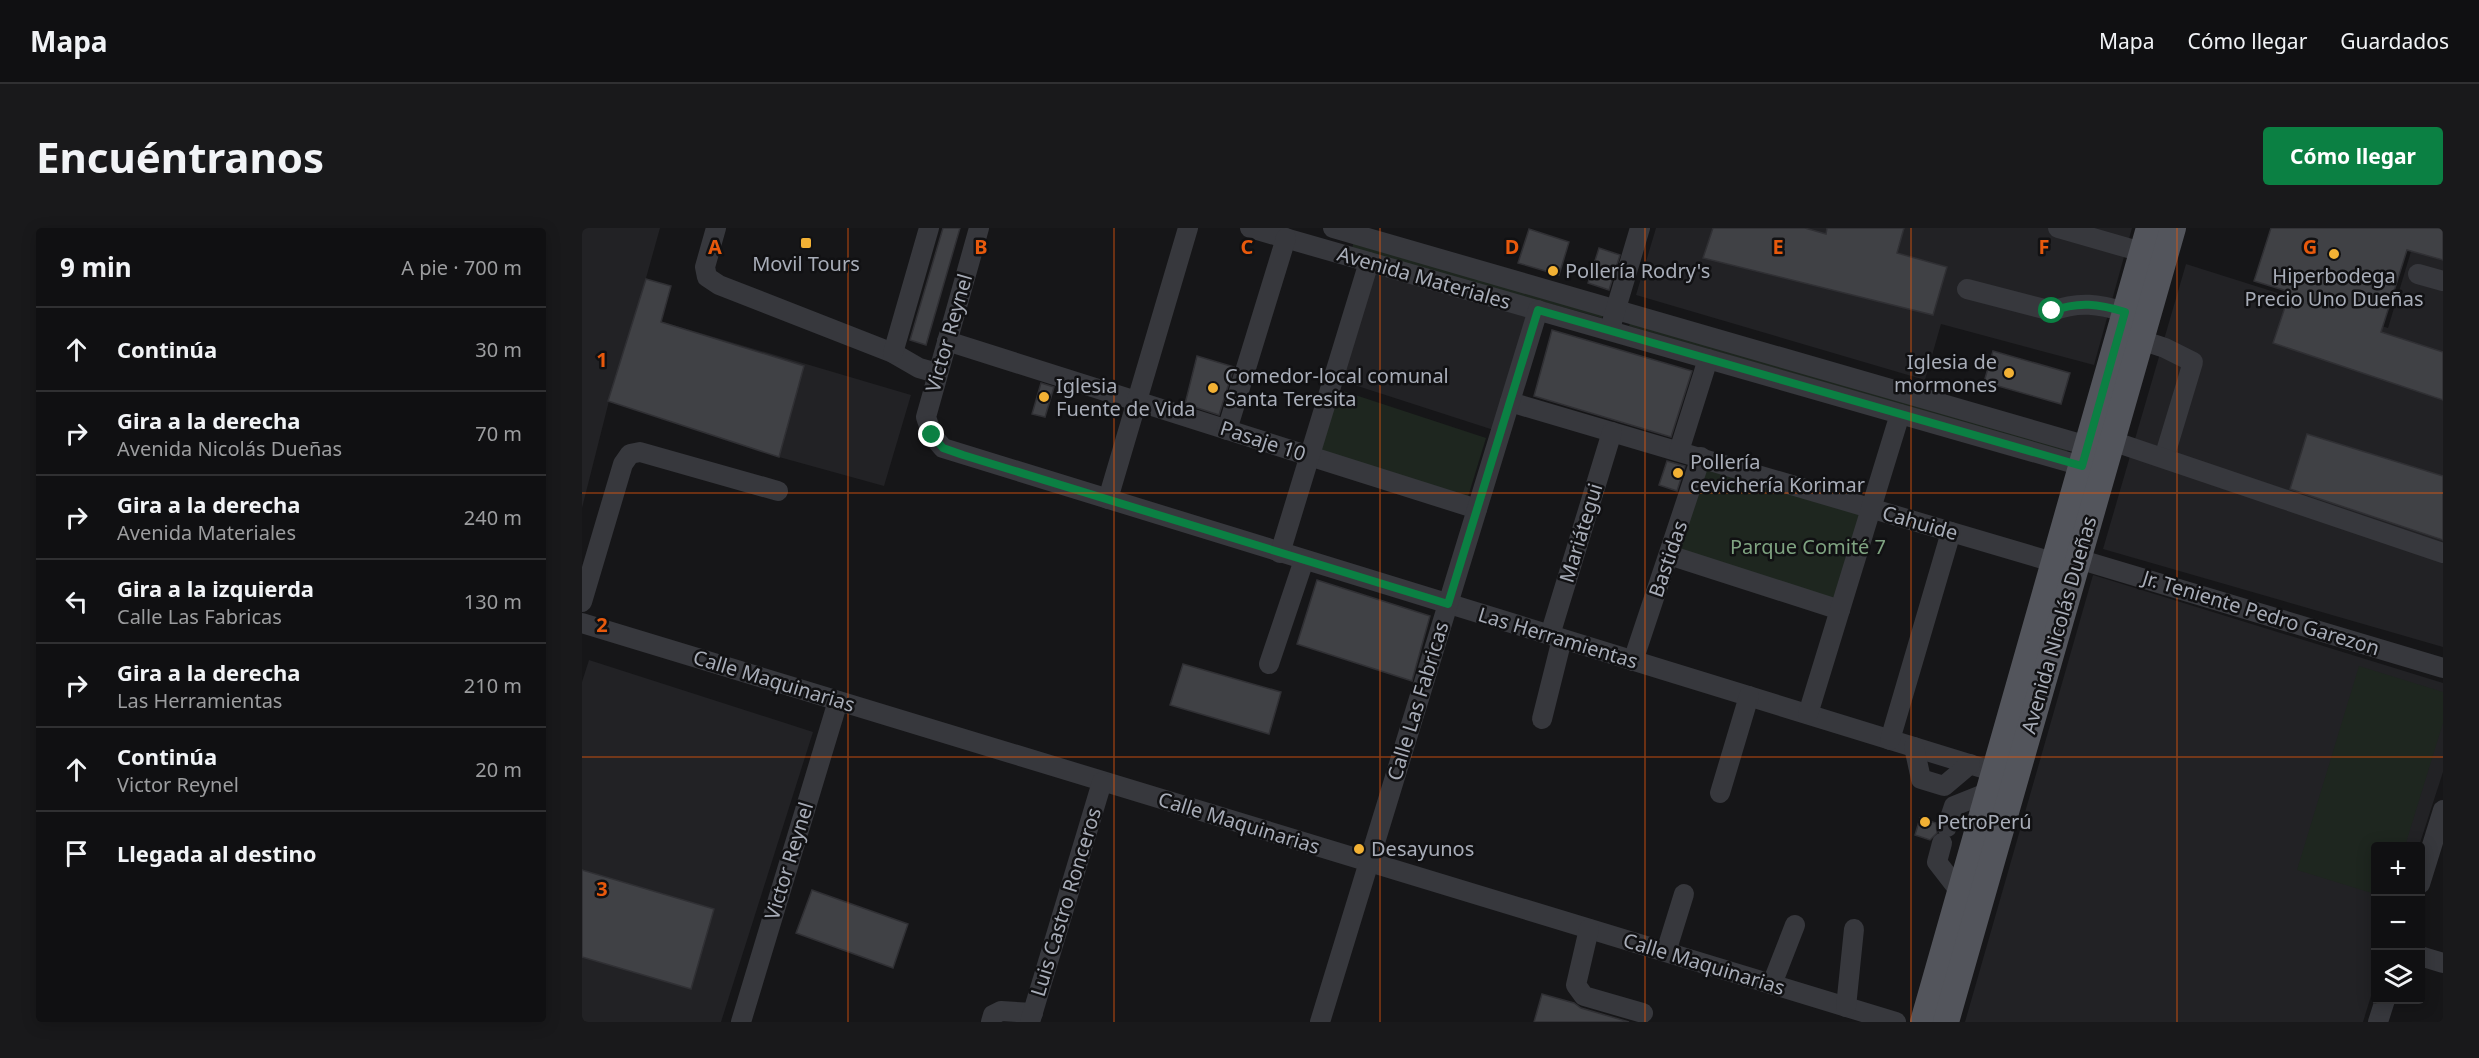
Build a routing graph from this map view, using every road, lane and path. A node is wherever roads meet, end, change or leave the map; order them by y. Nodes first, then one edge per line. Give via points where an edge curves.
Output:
1 (716, 228) edge
2 (929, 228) edge
3 (979, 228) edge
4 (1188, 228) edge
5 (1251, 228) edge
6 (1335, 228) edge
7 (1640, 228) edge
8 (2058, 228) edge
9 (2173, 228) edge
10 (1286, 238) junction
11 (2145, 240) edge
12 (1329, 250) junction
13 (1369, 262) junction
14 (2418, 274) dead end
15 (2443, 281) edge
16 (1967, 289) dead end
17 (1616, 309) junction
18 (1538, 310) junction
19 (2125, 312) junction
20 (1609, 331) junction
21 (2141, 340) junction
22 (946, 341) junction
23 (893, 353) junction
24 (1708, 359) junction
25 (937, 373) junction
26 (1138, 402) junction
27 (1510, 402) junction
28 (1900, 414) junction
29 (1227, 430) junction
30 (1612, 432) junction
31 (2094, 451) junction
32 (1679, 452) junction
33 (963, 455) joint
34 (1310, 456) junction
35 (1701, 457) junction
36 (2164, 458) junction
37 (778, 491) dead end
38 (1108, 499) junction
39 (1872, 508) junction
40 (1477, 509) junction
41 (1951, 532) junction
42 (1280, 552) junction
43 (2443, 554) edge
44 (1669, 555) junction
45 (2078, 559) junction
46 (1304, 560) junction
47 (2053, 562) junction
48 (582, 602) edge
49 (1448, 604) junction
50 (1840, 610) junction
51 (582, 623) edge
52 (1556, 637) junction
53 (1633, 661) junction
54 (1269, 664) dead end
55 (2443, 668) edge
56 (1749, 696) junction
57 (838, 700) junction
58 (1809, 714) junction
59 (1542, 719) dead end
60 (1890, 740) junction
61 (1914, 747) junction
62 (1970, 764) junction
63 (2000, 781) junction
64 (1102, 782) junction
65 (1944, 786) junction
66 (1720, 793) dead end
67 (1954, 806) junction
68 (2443, 810) edge
69 (1369, 862) junction
70 (2425, 871) edge
71 (1684, 894) dead end
72 (1966, 903) junction
73 (1795, 925) dead end
74 (1589, 929) junction
75 (1854, 929) dead end
76 (1666, 952) junction
77 (2425, 957) edge
78 (2443, 963) edge
79 (1772, 984) junction
80 (2383, 1004) edge
81 (1846, 1007) junction
82 (1643, 1013) dead end
83 (1032, 1017) edge
84 (741, 1022) edge
85 (991, 1022) edge
86 (1320, 1022) edge
87 (1896, 1022) edge
88 (1923, 1022) edge
89 (1946, 1022) edge
90 (2378, 1022) edge

1 - 23 street via 705,267 707,277
2 - 23 street
3 - 22 street, Victor Reynel
4 - 26 street
5 - 10 street, Avenida Materiales
6 - 12 street
6 - 17 street, Avenida Materiales
7 - 17 street
8 - 11 street
9 - 21 main road, Avenida Nicolás Dueñas
10 - 12 street, Avenida Materiales
10 - 29 street
11 - 19 main road, Avenida Nicolás Dueñas
12 - 13 street, Avenida Materiales
13 - 18 street, Avenida Materiales
13 - 34 street
14 - 15 street
16 - 19 street via 2052,311 2092,303
17 - 20 street
17 - 31 street, Avenida Materiales
18 - 20 street, Avenida Materiales
18 - 27 street, Calle Las Fabricas
19 - 31 main road, Avenida Nicolás Dueñas
20 - 24 street, Avenida Materiales
21 - 31 main road, Avenida Nicolás Dueñas
21 - 36 street via 2193,362
22 - 25 street, Victor Reynel
22 - 26 street, Pasaje 10
23 - 25 street
24 - 28 street, Avenida Materiales
24 - 32 street
25 - 33 street, Victor Reynel via 926,417 932,435 943,448
26 - 29 street, Pasaje 10
26 - 38 street
27 - 30 street, Cahuide
27 - 40 street, Calle Las Fabricas
28 - 31 street, Avenida Materiales
28 - 39 street
29 - 34 street, Pasaje 10
30 - 32 street, Cahuide
30 - 52 street, Mariátegui
31 - 36 street
31 - 45 main road, Avenida Nicolás Dueñas
31 - 47 main road, Avenida Nicolás Dueñas
32 - 35 street, Cahuide
33 - 38 street, Las Herramientas
34 - 40 street, Pasaje 10
34 - 42 street
35 - 39 street, Cahuide
35 - 44 street, Bastidas
36 - 43 street
37 - 48 street via 645,453 630,453 623,464
38 - 42 street, Las Herramientas
39 - 41 street, Cahuide
39 - 50 street
40 - 49 street, Calle Las Fabricas
41 - 47 street, Cahuide
41 - 60 street
42 - 46 street, Las Herramientas
44 - 50 street
44 - 53 street, Bastidas
45 - 47 street
45 - 55 street, Jr. Teniente Pedro Garezon
45 - 63 main road, Avenida Nicolás Dueñas
46 - 49 street, Las Herramientas
46 - 54 street
47 - 63 main road, Avenida Nicolás Dueñas
49 - 52 street, Las Herramientas
49 - 69 street, Calle Las Fabricas
50 - 58 street
51 - 57 street, Calle Maquinarias
52 - 53 street, Las Herramientas
52 - 59 street, Mariátegui
53 - 56 street, Las Herramientas
56 - 58 street, Las Herramientas
56 - 66 street
57 - 64 street, Calle Maquinarias
57 - 84 street, Victor Reynel
58 - 60 street, Las Herramientas
60 - 61 street, Las Herramientas
61 - 62 street, Las Herramientas
61 - 65 street via 1921,779
62 - 63 street, Las Herramientas
62 - 65 street
63 - 67 street
63 - 72 main road, Avenida Nicolás Dueñas
64 - 69 street, Calle Maquinarias
64 - 83 street, Luis Castro Ronceros
65 - 67 street
67 - 72 street via 1937,862
68 - 70 street
69 - 74 street, Calle Maquinarias
69 - 86 street, Calle Las Fabricas
71 - 76 street
72 - 88 main road
72 - 89 main road, Avenida Nicolás Dueñas
73 - 79 street
74 - 76 street, Calle Maquinarias
74 - 82 street via 1576,985 1584,996
75 - 81 street
76 - 79 street, Calle Maquinarias
77 - 78 street
79 - 81 street, Calle Maquinarias
80 - 90 street
81 - 87 street, Calle Maquinarias
83 - 85 street via 1001,1011 993,1015

